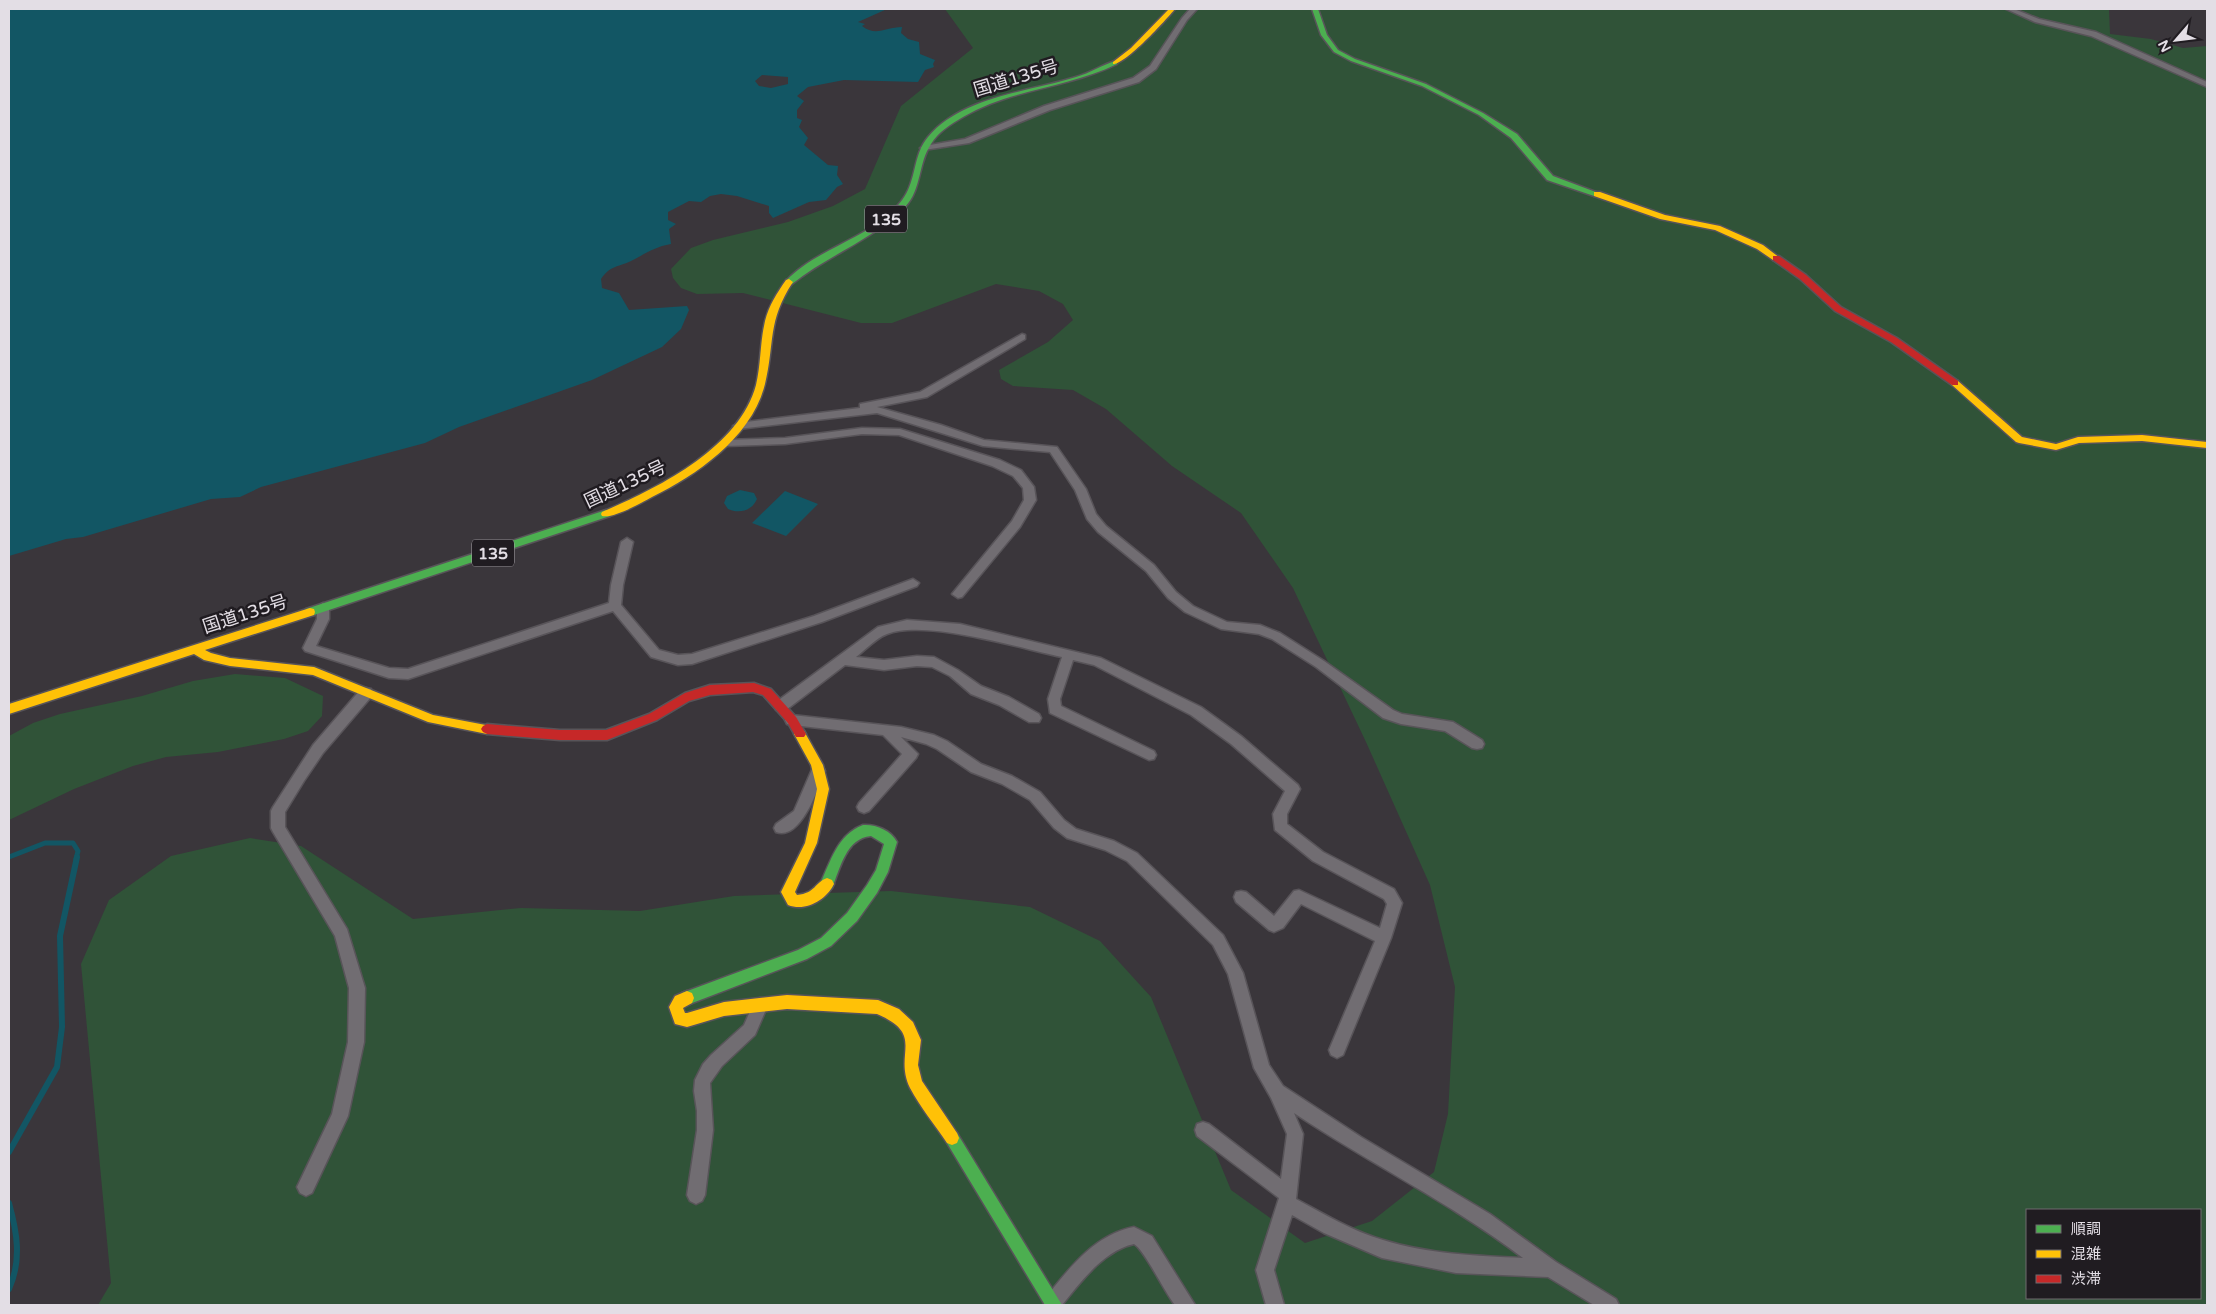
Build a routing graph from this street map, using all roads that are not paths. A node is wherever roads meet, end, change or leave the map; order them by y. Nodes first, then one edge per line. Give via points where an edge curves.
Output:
1 (1172, 9) edge
2 (1194, 9) edge
3 (1315, 9) edge
4 (2009, 9) edge
5 (2207, 85) edge
6 (924, 148) junction
7 (1022, 337) dead end
8 (845, 413) junction
9 (738, 426) junction
10 (725, 443) junction
11 (2207, 445) edge
12 (627, 542) dead end
13 (913, 583) dead end
14 (958, 594) dead end
15 (615, 606) junction
16 (323, 607) junction
17 (195, 649) junction
18 (1069, 654) junction
19 (844, 660) junction
20 (366, 693) junction
21 (781, 706) junction
22 (9, 708) edge
23 (1034, 718) dead end
24 (792, 720) junction
25 (887, 731) junction
26 (1477, 744) dead end
27 (1149, 755) dead end
28 (818, 771) junction
29 (864, 807) dead end
30 (781, 828) dead end
31 (1241, 897) dead end
32 (1384, 938) junction
33 (760, 1005) junction
34 (1337, 1050) dead end
35 (1277, 1092) junction
36 (1203, 1130) dead end
37 (306, 1187) dead end
38 (696, 1195) dead end
39 (1288, 1199) junction
40 (1550, 1268) junction
41 (1054, 1304) edge
42 (1186, 1305) edge
43 (1275, 1305) edge
44 (1610, 1305) edge

1 - 6 main road, 国道135号 / 135 via 1119,61 1092,73 981,104 942,128
2 - 6 street via 1184,19 1153,68 1136,80 1047,108 966,141
3 - 11 main road via 1324,35 1336,51 1424,86 1481,114 1514,136 1550,178 1663,216 1717,228 1760,248 1803,277 1838,309 1894,340 1942,373 2020,440 2056,447 2078,440 2142,438
4 - 5 street via 2037,21 2093,34
6 - 9 main road, 国道135号 / 135 via 917,179 903,204 871,229 798,274 777,296 771,312 758,395
7 - 8 street via 923,395 883,401
8 - 9 street
8 - 26 street via 885,411 983,444 1054,450 1080,489 1091,516 1102,529 1150,568 1172,595 1189,609 1225,626 1260,630 1276,636 1388,714 1448,726
9 - 10 main road, 国道135号 / 135
10 - 14 street via 784,441 862,431 900,432 1017,473 1028,487 1030,500 1016,524
10 - 16 main road, 国道135号 / 135 via 677,480 634,504
12 - 15 street
13 - 15 street via 818,619 692,659 678,660 655,654
15 - 16 street via 408,674 390,673 309,648 323,619
16 - 17 main road, 国道135号 / 135
17 - 20 main road via 208,657 230,662 314,671
17 - 22 main road, 国道135号 / 135
18 - 19 street via 960,629 907,626 882,630
18 - 27 street via 1054,699 1055,709
18 - 32 street via 1097,661 1196,711 1275,772 1293,789 1280,814 1280,826 1325,863 1389,894 1395,903
19 - 21 street
19 - 23 street via 884,665 934,662 954,672 976,690
20 - 21 main road via 432,719 464,726 584,737 607,735 633,726 685,698 710,690 754,687 766,692
20 - 37 street via 318,749 278,811 278,828 342,934 357,988 356,1042 340,1116
21 - 24 main road
24 - 25 street
24 - 28 main road
25 - 29 street via 911,754
25 - 35 street via 929,739 942,745 976,768 1035,796 1072,834 1109,845 1132,857 1145,869 1218,940 1235,974 1262,1068
28 - 30 street via 800,814
28 - 33 main road via 823,788 811,844 788,892 793,900 807,901 822,892 834,873 846,842 858,832 869,829 880,832 890,842 889,852 872,889 852,917 826,942 802,955 680,1001 676,1012 680,1019 687,1020 724,1009
31 - 32 street via 1274,924 1299,896
32 - 34 street
33 - 38 street via 757,1022 752,1029 702,1082 705,1114
33 - 41 main road via 787,1002 878,1007 894,1014 908,1027 914,1040 911,1065 916,1084 942,1120
35 - 39 street via 1295,1134
35 - 40 street via 1486,1220
36 - 39 street
39 - 40 street via 1330,1226 1382,1249 1456,1264
39 - 43 street via 1265,1270
40 - 44 street
41 - 42 street via 1087,1263 1118,1239 1132,1235 1144,1239 1171,1287

